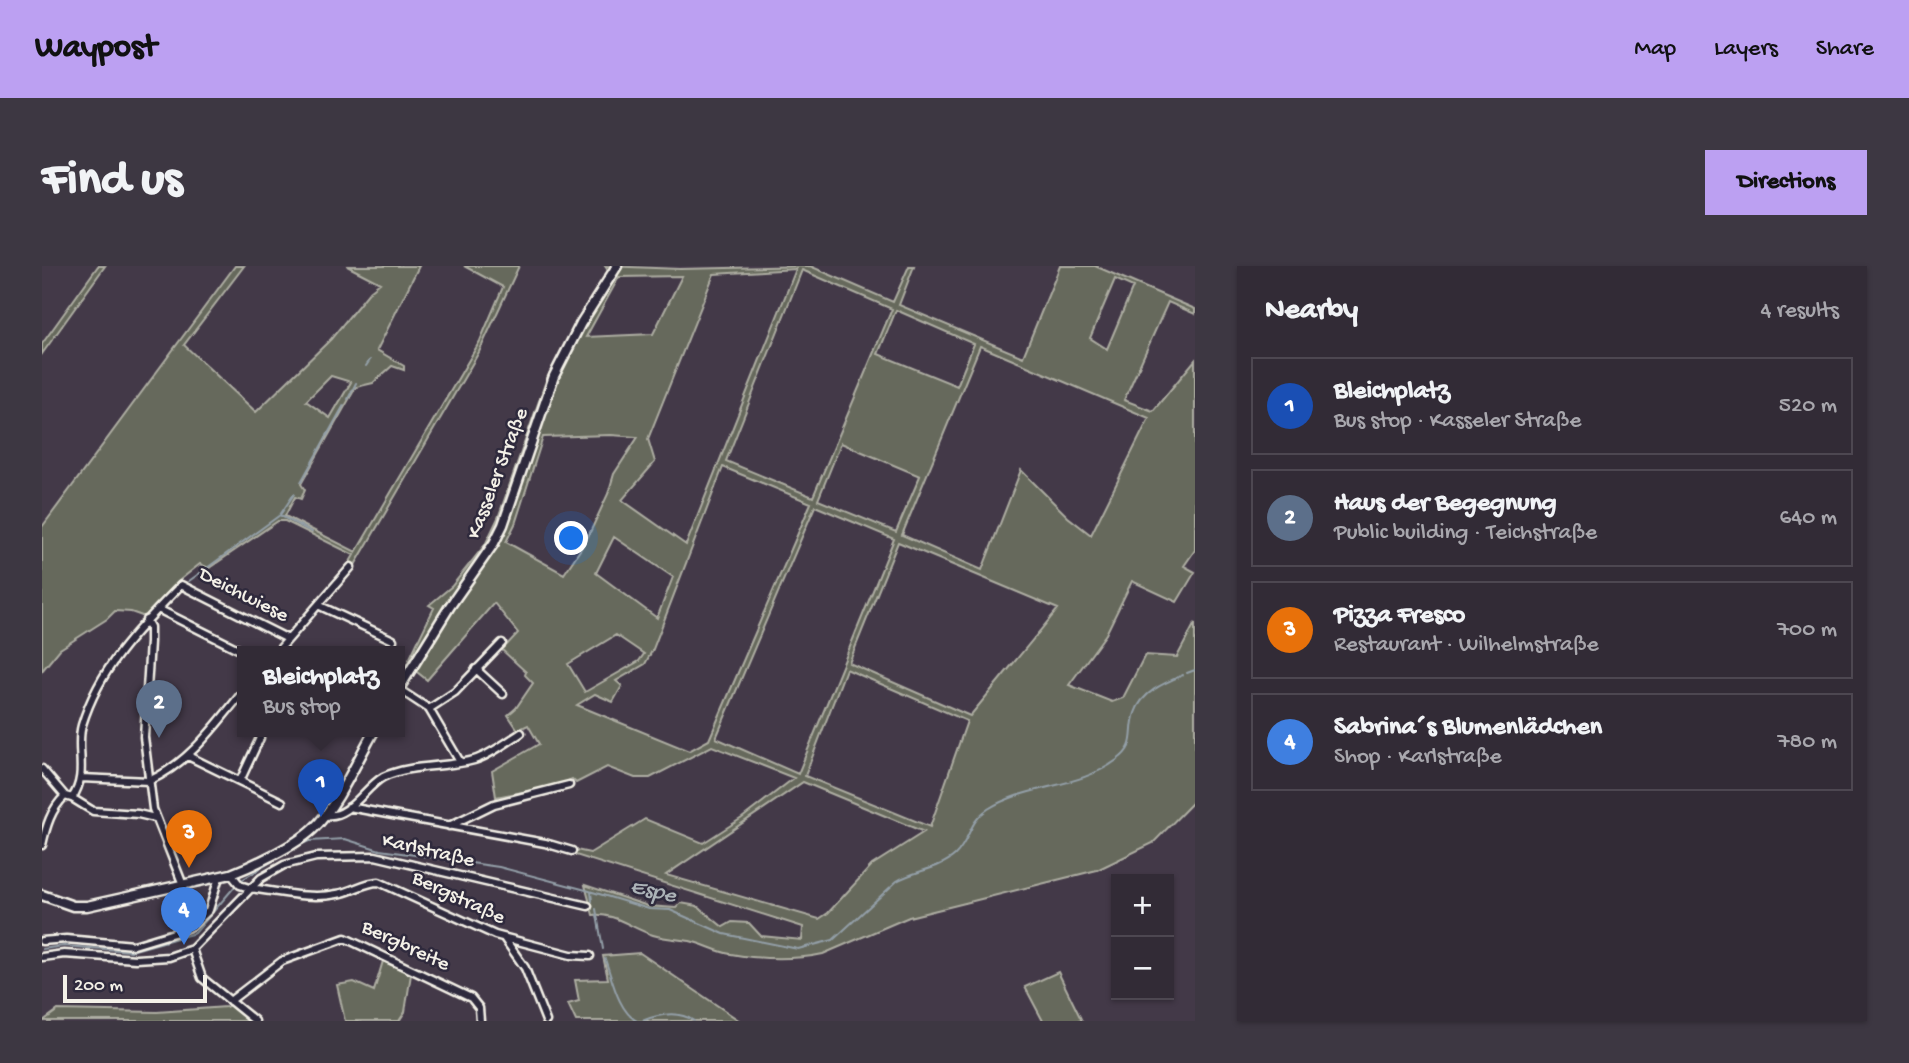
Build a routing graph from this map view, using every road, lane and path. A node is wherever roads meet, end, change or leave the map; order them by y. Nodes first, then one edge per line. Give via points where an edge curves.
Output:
1 (617, 266) edge
2 (351, 567) dead end
3 (318, 605) junction
4 (158, 609) junction
5 (146, 620) junction
6 (288, 639) junction
7 (393, 640) dead end
8 (502, 643) dead end
9 (282, 646) edge
10 (237, 648) edge
11 (476, 669) junction
12 (405, 681) edge
13 (405, 692) edge
14 (503, 694) dead end
15 (237, 699) edge
16 (429, 709) junction
17 (521, 733) dead end
18 (371, 737) edge
19 (260, 738) dead end
20 (188, 756) junction
21 (460, 762) junction
22 (42, 769) edge
23 (81, 778) junction
24 (149, 781) junction
25 (240, 781) junction
26 (569, 785) dead end
27 (69, 797) junction
28 (282, 802) dead end
29 (349, 807) junction
30 (326, 815) junction
31 (155, 818) junction
32 (449, 826) junction
33 (42, 845) edge
34 (572, 851) dead end
35 (219, 877) junction
36 (236, 880) junction
37 (183, 885) junction
38 (249, 888) junction
39 (42, 895) edge
40 (588, 906) dead end
41 (504, 938) junction
42 (42, 941) edge
43 (192, 949) junction
44 (590, 956) dead end
45 (42, 957) edge
46 (230, 1001) junction
47 (255, 1021) edge
48 (480, 1021) edge
49 (546, 1021) edge

1 - 12 street, Kasseler Straße via 554,376 494,543
2 - 3 street
3 - 6 street
3 - 7 street
4 - 5 street
4 - 6 street, Deichwiese via 181,584
4 - 10 street
5 - 23 street via 104,673 81,727
5 - 24 street via 150,642 144,737
6 - 9 street
8 - 11 street
11 - 14 street
11 - 16 street via 455,692
13 - 16 street
15 - 20 street
16 - 21 street
17 - 21 street via 476,760
18 - 30 street
19 - 25 street
20 - 24 street
20 - 25 street
21 - 29 street via 397,772 380,779
22 - 27 street
23 - 24 street
23 - 27 street
24 - 31 street
25 - 28 street
26 - 32 street via 495,804
27 - 31 street via 93,811
27 - 33 street via 47,825
29 - 30 street
29 - 32 street
30 - 36 street via 312,831 248,867
31 - 37 street
32 - 34 street
35 - 36 street
35 - 37 street
35 - 42 street via 209,910 192,926 177,932 134,945
36 - 38 street, Bergstraße
37 - 39 street via 87,906
38 - 40 street, Karlstraße via 272,870 301,859 375,856
38 - 41 street, Bergstraße via 316,896 380,882
38 - 43 street, Karlstraße
41 - 44 street
41 - 49 street, Bergstraße via 525,968
43 - 45 street via 146,959
43 - 46 street via 202,978
46 - 47 street
46 - 48 street, Bergbreite via 282,961 345,938 471,999 479,1009

